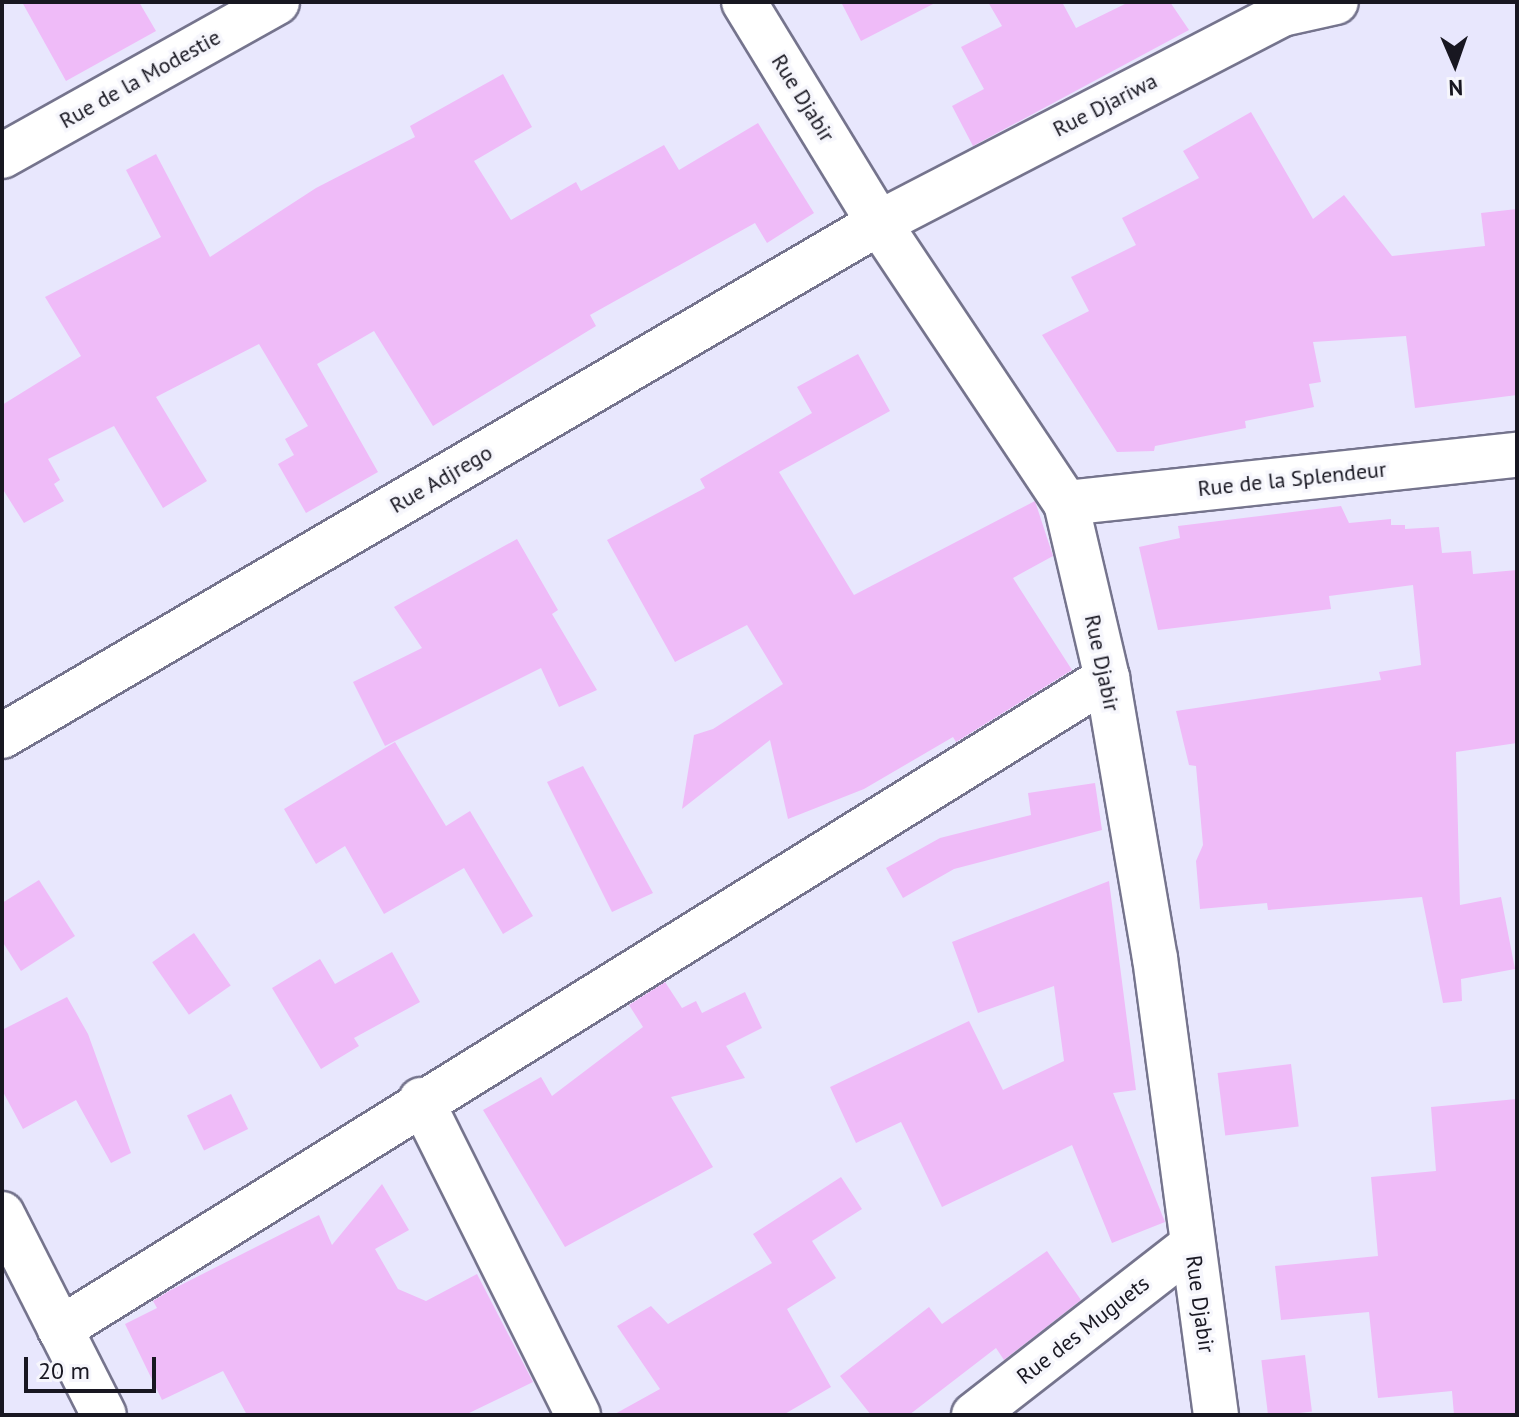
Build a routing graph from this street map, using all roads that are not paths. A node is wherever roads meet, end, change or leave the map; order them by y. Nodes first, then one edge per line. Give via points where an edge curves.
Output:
1 (277, 2) edge
2 (744, 2) edge
3 (1336, 2) edge
4 (1279, 8) edge
5 (2, 156) edge
6 (879, 223) junction
7 (1517, 455) edge
8 (1066, 503) junction
9 (1107, 678) junction
10 (2, 736) edge
11 (421, 1100) junction
12 (2, 1214) edge
13 (1192, 1245) junction
14 (60, 1329) junction
15 (104, 1415) edge
16 (578, 1415) edge
17 (974, 1415) edge
18 (1216, 1415) edge

1 - 5 street, Rue de la Modestie
2 - 6 street, Rue Djabir
3 - 4 street, Rue Djariwa
4 - 6 street, Rue Djariwa
6 - 8 street, Rue Djabir
6 - 10 street, Rue Adjrego
7 - 8 street, Rue de la Splendeur
8 - 9 street, Rue Djabir
9 - 11 street
9 - 13 street, Rue Djabir via 1155,958
11 - 14 street
11 - 16 street
12 - 14 street
13 - 17 street, Rue des Muguets
13 - 18 street, Rue Djabir
14 - 15 street

